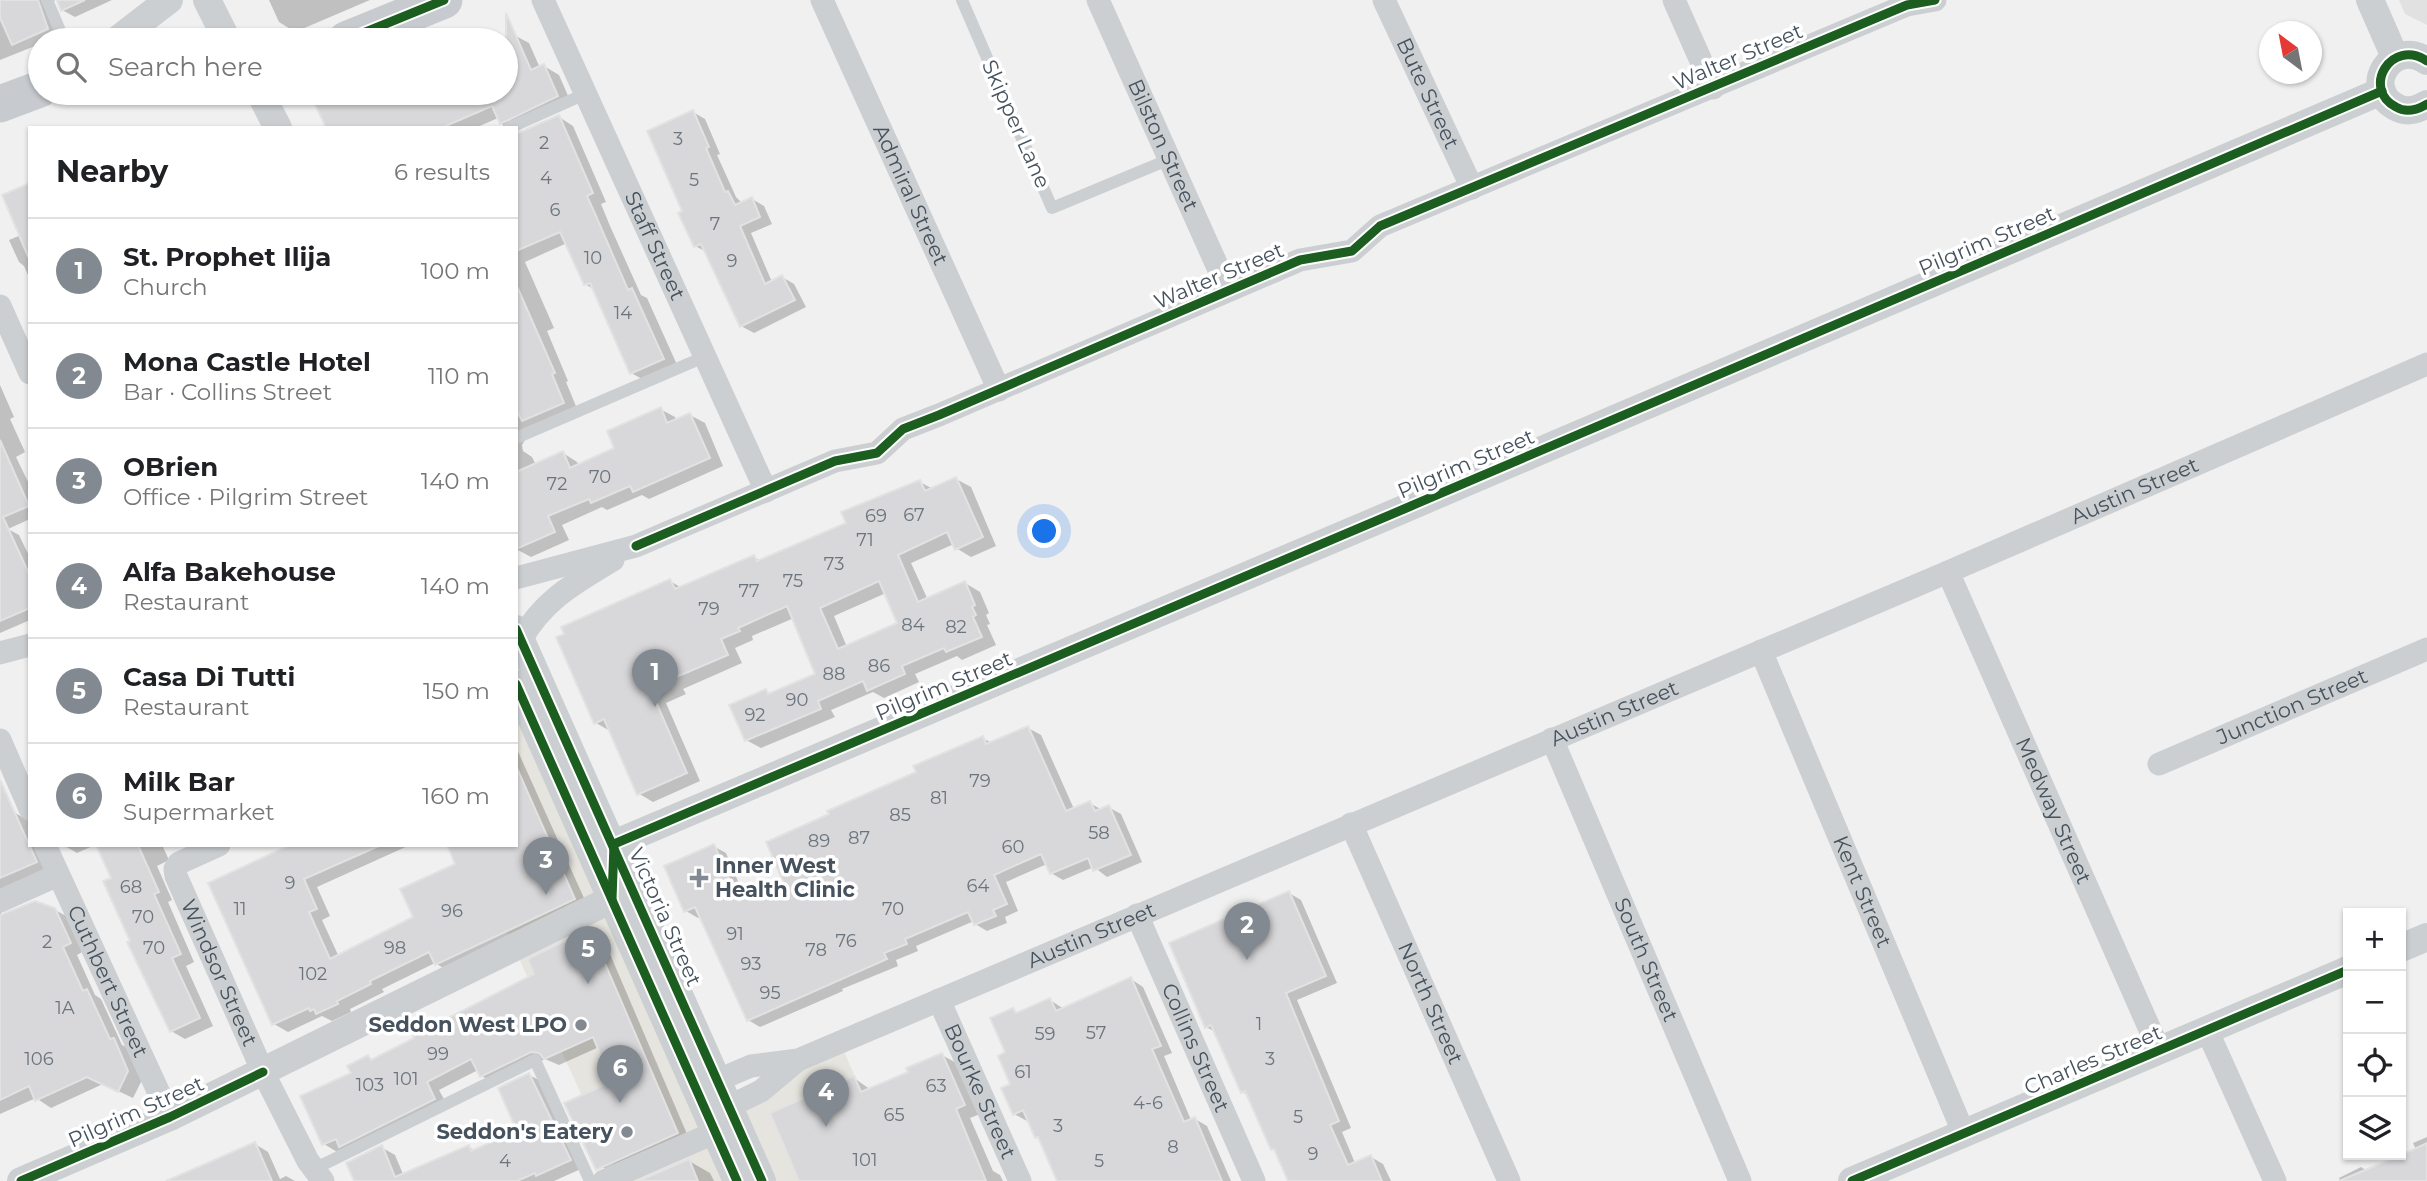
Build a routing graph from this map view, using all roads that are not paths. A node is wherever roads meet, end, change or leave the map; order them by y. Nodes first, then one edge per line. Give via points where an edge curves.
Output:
1 (47, 0) edge
2 (169, 0) edge
3 (206, 0) edge
4 (444, 0) edge
5 (543, 0) edge
6 (823, 0) edge
7 (962, 0) edge
8 (1098, 0) edge
9 (1384, 0) edge
10 (1674, 0) edge
11 (1935, 0) edge
12 (2370, 0) edge
13 (59, 28) edge
14 (133, 28) edge
15 (220, 28) edge
16 (375, 28) edge
17 (2395, 57) junction
18 (2427, 61) edge
19 (1713, 88) junction
20 (2382, 92) junction
21 (585, 94) junction
22 (266, 105) edge
23 (2425, 112) edge
24 (277, 126) edge
25 (513, 126) edge
26 (1170, 159) junction
27 (1472, 188) junction
28 (1228, 290) junction
29 (0, 306) edge
30 (704, 357) junction
31 (2427, 363) edge
32 (28, 369) edge
33 (999, 390) junction
34 (518, 437) edge
35 (765, 491) junction
36 (636, 546) junction
37 (1948, 572) junction
38 (518, 577) edge
39 (519, 635) edge
40 (28, 646) edge
41 (2427, 649) edge
42 (1761, 651) junction
43 (0, 653) edge
44 (520, 702) edge
45 (1552, 739) junction
46 (0, 740) edge
47 (2159, 764) dead end
48 (28, 804) edge
49 (1351, 824) junction
50 (614, 844) junction
51 (46, 847) edge
52 (204, 848) edge
53 (58, 875) junction
54 (612, 898) junction
55 (0, 901) edge
56 (1138, 915) junction
57 (2427, 937) edge
58 (2406, 946) edge
59 (2343, 973) edge
60 (939, 1000) junction
61 (2207, 1030) junction
62 (2159, 1051) junction
63 (798, 1060) junction
64 (263, 1072) junction
65 (710, 1090) junction
66 (170, 1117) junction
67 (727, 1120) junction
68 (1964, 1134) junction
69 (319, 1175) edge
70 (21, 1181) edge
71 (590, 1181) edge
72 (604, 1181) edge
73 (737, 1181) edge
74 (762, 1181) edge
75 (1020, 1181) edge
76 (1254, 1181) edge
77 (1509, 1181) edge
78 (1740, 1181) edge
79 (1852, 1181) edge
80 (2275, 1181) edge

1 - 13 lane
2 - 14 street
3 - 15 street
4 - 16 main road
5 - 21 street, Staff Street
6 - 33 street, Admiral Street
7 - 26 lane, Skipper Lane via 1052,208
8 - 26 street, Bilston Street
9 - 27 street, Bute Street
10 - 19 street
11 - 19 street, Walter Street via 1907,5
12 - 17 street
17 - 18 street via 2411,54
17 - 20 street via 2382,72
19 - 27 street, Walter Street
20 - 23 street via 2402,110
20 - 50 street, Pilgrim Street
21 - 25 lane
21 - 30 street, Staff Street
22 - 24 street
26 - 28 street, Bilston Street
27 - 28 street, Walter Street via 1380,226 1352,251 1300,260
28 - 33 street, Walter Street
29 - 32 street
30 - 34 lane
30 - 35 street, Staff Street
31 - 37 street, Austin Street
33 - 35 street, Walter Street via 903,429 877,453 835,461
35 - 36 street, Walter Street
36 - 38 street, Walter Street
36 - 39 street, Walter Street via 573,584
37 - 42 street, Austin Street
37 - 62 street, Medway Street
39 - 50 street, Victoria Street
40 - 43 street
41 - 47 street, Junction Street
42 - 45 street, Austin Street
42 - 68 street, Kent Street
44 - 54 street, Victoria Street
45 - 49 street, Austin Street
45 - 78 street, South Street
46 - 48 street
49 - 56 street, Austin Street
49 - 77 street, North Street
50 - 65 street, Victoria Street
51 - 53 street, Cuthbert Street
52 - 64 street, Windsor Street via 179,863 176,876
53 - 55 street
53 - 66 street, Cuthbert Street
54 - 64 street, Pilgrim Street
54 - 65 street, Victoria Street
56 - 60 street, Austin Street
56 - 76 street, Collins Street
57 - 58 street
59 - 61 street, Charles Street
60 - 63 street, Austin Street
60 - 75 street, Bourke Street
61 - 62 street, Charles Street
61 - 80 street
62 - 68 street, Charles Street
63 - 65 street, Austin Street via 748,1066
63 - 67 street, Austin Street
64 - 66 street, Pilgrim Street
64 - 69 street, Windsor Street
65 - 67 street, Victoria Street
66 - 70 street, Pilgrim Street
67 - 72 street, Austin Street
67 - 73 street, Victoria Street
67 - 74 street, Victoria Street
68 - 79 street, Charles Street
69 - 71 lane via 535,1060

